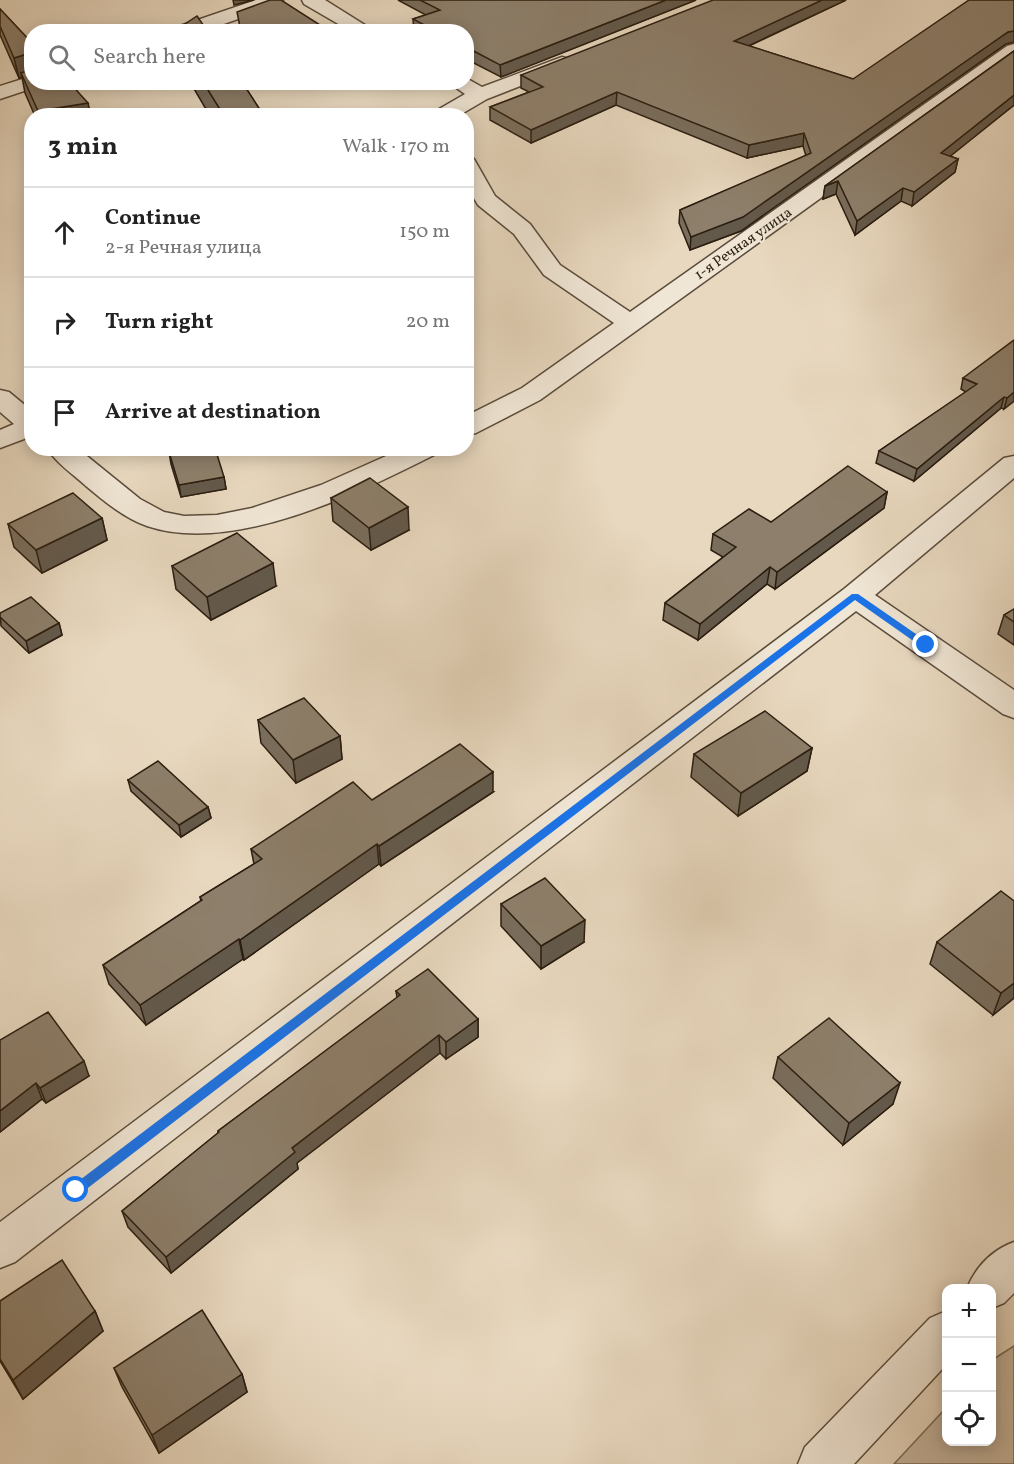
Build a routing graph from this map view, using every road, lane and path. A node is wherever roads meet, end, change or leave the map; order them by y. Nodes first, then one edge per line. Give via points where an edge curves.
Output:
1 (274, 0) edge
2 (311, 0) edge
3 (204, 24) edge
4 (353, 24) edge
5 (1014, 50) edge
6 (578, 56) edge
7 (24, 85) edge
8 (473, 90) edge
9 (0, 93) edge
10 (480, 95) junction
11 (456, 108) edge
12 (474, 178) edge
13 (630, 323) junction
14 (0, 398) edge
15 (24, 418) edge
16 (474, 423) edge
17 (24, 429) edge
18 (0, 440) edge
19 (70, 456) edge
20 (408, 456) edge
21 (1014, 464) edge
22 (855, 596) junction
23 (1014, 706) edge
24 (0, 1248) edge
25 (1014, 1262) edge
26 (993, 1284) edge
27 (942, 1337) edge
28 (822, 1464) edge

1 - 3 street
2 - 4 street
5 - 13 street, 1-я Речная улица
6 - 10 street
7 - 9 street
8 - 10 street
10 - 11 street
12 - 13 street via 486,200 522,229 552,270
13 - 16 street, 1-я Речная улица via 531,394
14 - 15 street
17 - 18 street
19 - 20 street via 132,506 158,520 190,526 246,520 306,502
21 - 22 street
22 - 23 street
22 - 24 street
25 - 26 street
27 - 28 street

